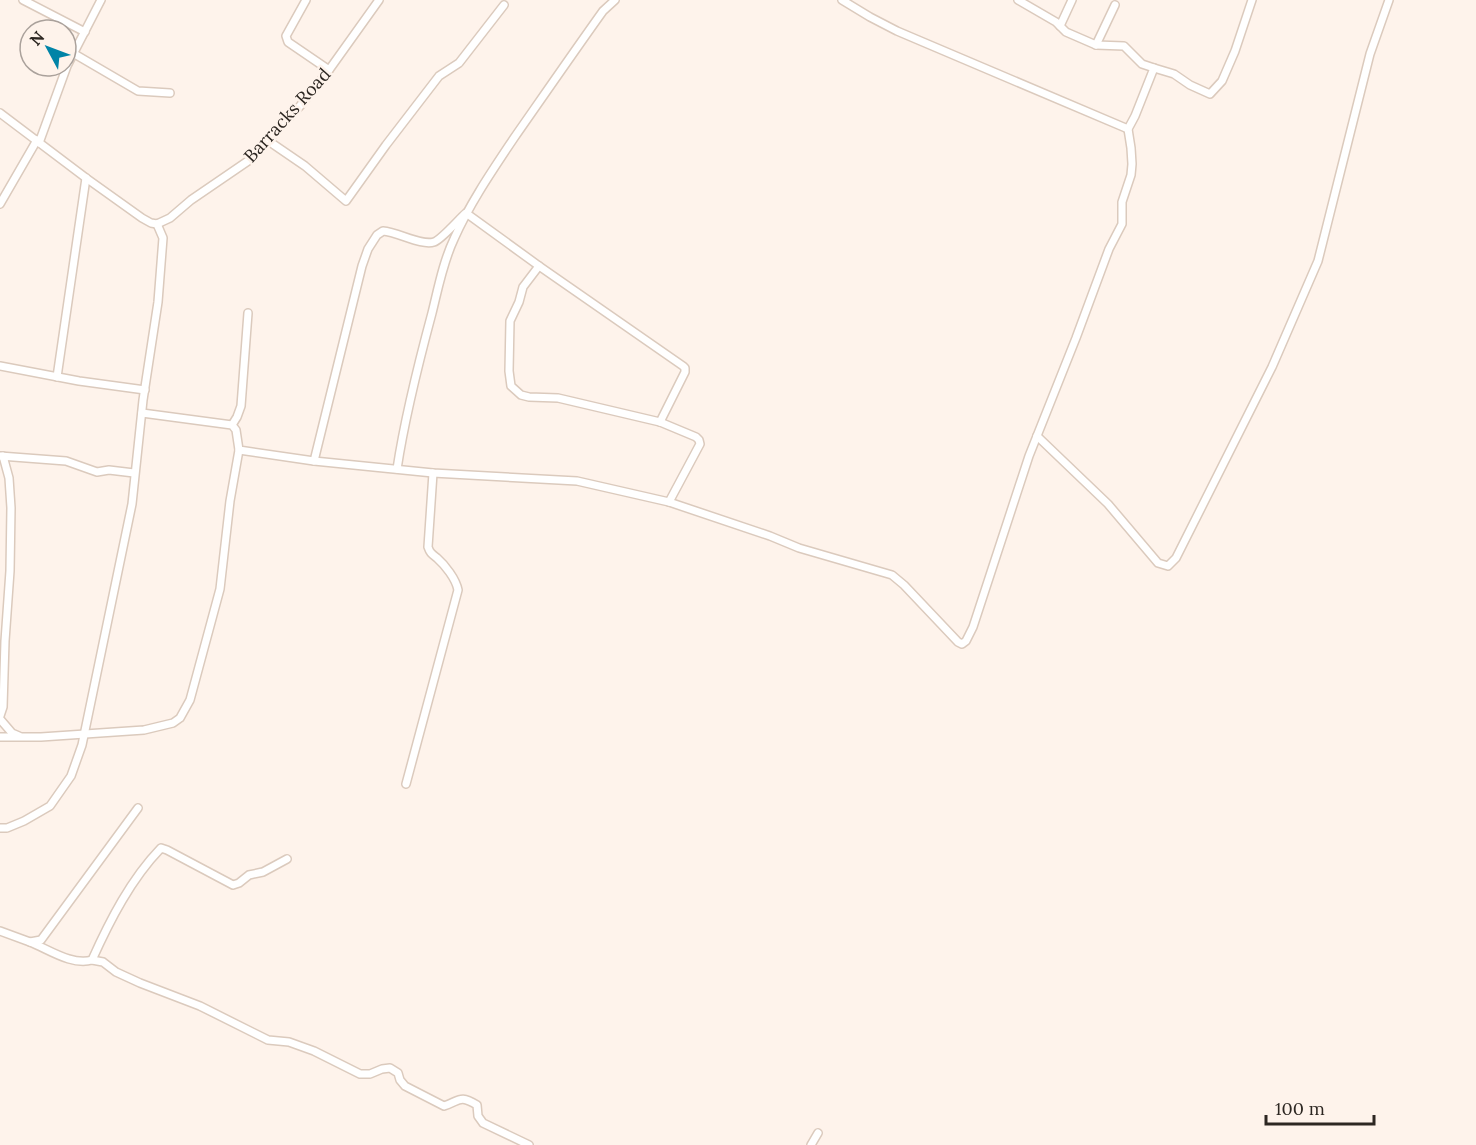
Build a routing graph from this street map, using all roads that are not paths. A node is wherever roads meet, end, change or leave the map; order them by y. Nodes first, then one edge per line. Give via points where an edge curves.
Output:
1 (23, 0) edge
2 (100, 0) edge
3 (306, 0) edge
4 (379, 0) edge
5 (615, 0) edge
6 (842, 0) edge
7 (1018, 0) edge
8 (1072, 0) edge
9 (1252, 0) edge
10 (1389, 0) edge
11 (504, 5) dead end
12 (1115, 5) dead end
13 (1060, 26) junction
14 (85, 32) junction
15 (1096, 45) junction
16 (78, 46) edge
17 (78, 56) edge
18 (1154, 68) junction
19 (329, 70) junction
20 (63, 78) edge
21 (170, 93) dead end
22 (0, 113) edge
23 (1128, 129) junction
24 (267, 140) junction
25 (38, 141) junction
26 (86, 178) junction
27 (0, 204) edge
28 (466, 213) junction
29 (157, 224) junction
30 (539, 266) junction
31 (248, 313) dead end
32 (0, 366) edge
33 (57, 377) junction
34 (145, 390) junction
35 (142, 413) junction
36 (660, 422) junction
37 (232, 425) junction
38 (1037, 436) junction
39 (239, 450) junction
40 (1, 456) edge
41 (314, 461) junction
42 (397, 469) junction
43 (134, 472) junction
44 (433, 473) junction
45 (669, 502) junction
46 (0, 718) edge
47 (83, 734) junction
48 (0, 737) edge
49 (22, 737) junction
50 (406, 784) dead end
51 (138, 808) dead end
52 (0, 828) edge
53 (287, 859) dead end
54 (0, 932) edge
55 (30, 942) junction
56 (92, 960) junction
57 (818, 1133) dead end
58 (529, 1145) edge
59 (811, 1145) edge

1 - 14 street
2 - 14 street
3 - 19 street via 286,36 288,42
4 - 19 street, Barracks Road
5 - 28 street via 546,92
6 - 23 street via 897,31
7 - 13 street
8 - 13 street
9 - 18 street via 1222,81 1210,94
10 - 38 street via 1370,54 1318,261 1272,367 1176,558 1168,566 1158,563 1108,504
11 - 24 street via 459,63 439,76 346,201
12 - 15 street
13 - 15 street
14 - 16 street
15 - 18 street via 1124,46 1142,64
17 - 21 street via 138,91
18 - 23 street
19 - 24 street, Barracks Road
20 - 25 street
22 - 25 street
23 - 38 street via 1132,164 1122,202 1122,224
24 - 29 street, Barracks Road via 248,161
25 - 26 street
25 - 27 street
26 - 29 street via 142,218
26 - 33 street
28 - 30 street
28 - 41 street via 436,242 424,243 383,231 368,249
28 - 42 street via 445,264 414,381
29 - 34 street via 163,238 162,260
30 - 36 street via 685,368
30 - 36 street via 523,288 510,321 511,386 529,397 558,398
31 - 37 street via 241,406
32 - 33 street
33 - 34 street
34 - 35 street
35 - 37 street
35 - 43 street
36 - 45 street via 696,437 700,444
37 - 39 street
38 - 45 street via 974,627 962,644 892,575 799,548
39 - 41 street
39 - 47 street via 220,590 186,711 173,723 144,730
40 - 43 street via 66,461 97,472
40 - 46 street via 9,478 11,508
41 - 42 street
42 - 44 street
43 - 47 street via 132,504
44 - 45 street via 577,482
44 - 50 street via 428,547 458,590
46 - 49 street via 12,733
47 - 49 street
47 - 52 street via 71,776 50,806 24,821
48 - 49 street
51 - 55 street via 41,940
53 - 56 street via 233,885 161,848 125,894
54 - 55 street
55 - 56 street via 75,960
56 - 58 street via 268,1040 314,1051 360,1074 390,1068 405,1086 444,1106 467,1099 477,1105 483,1124
57 - 59 street

